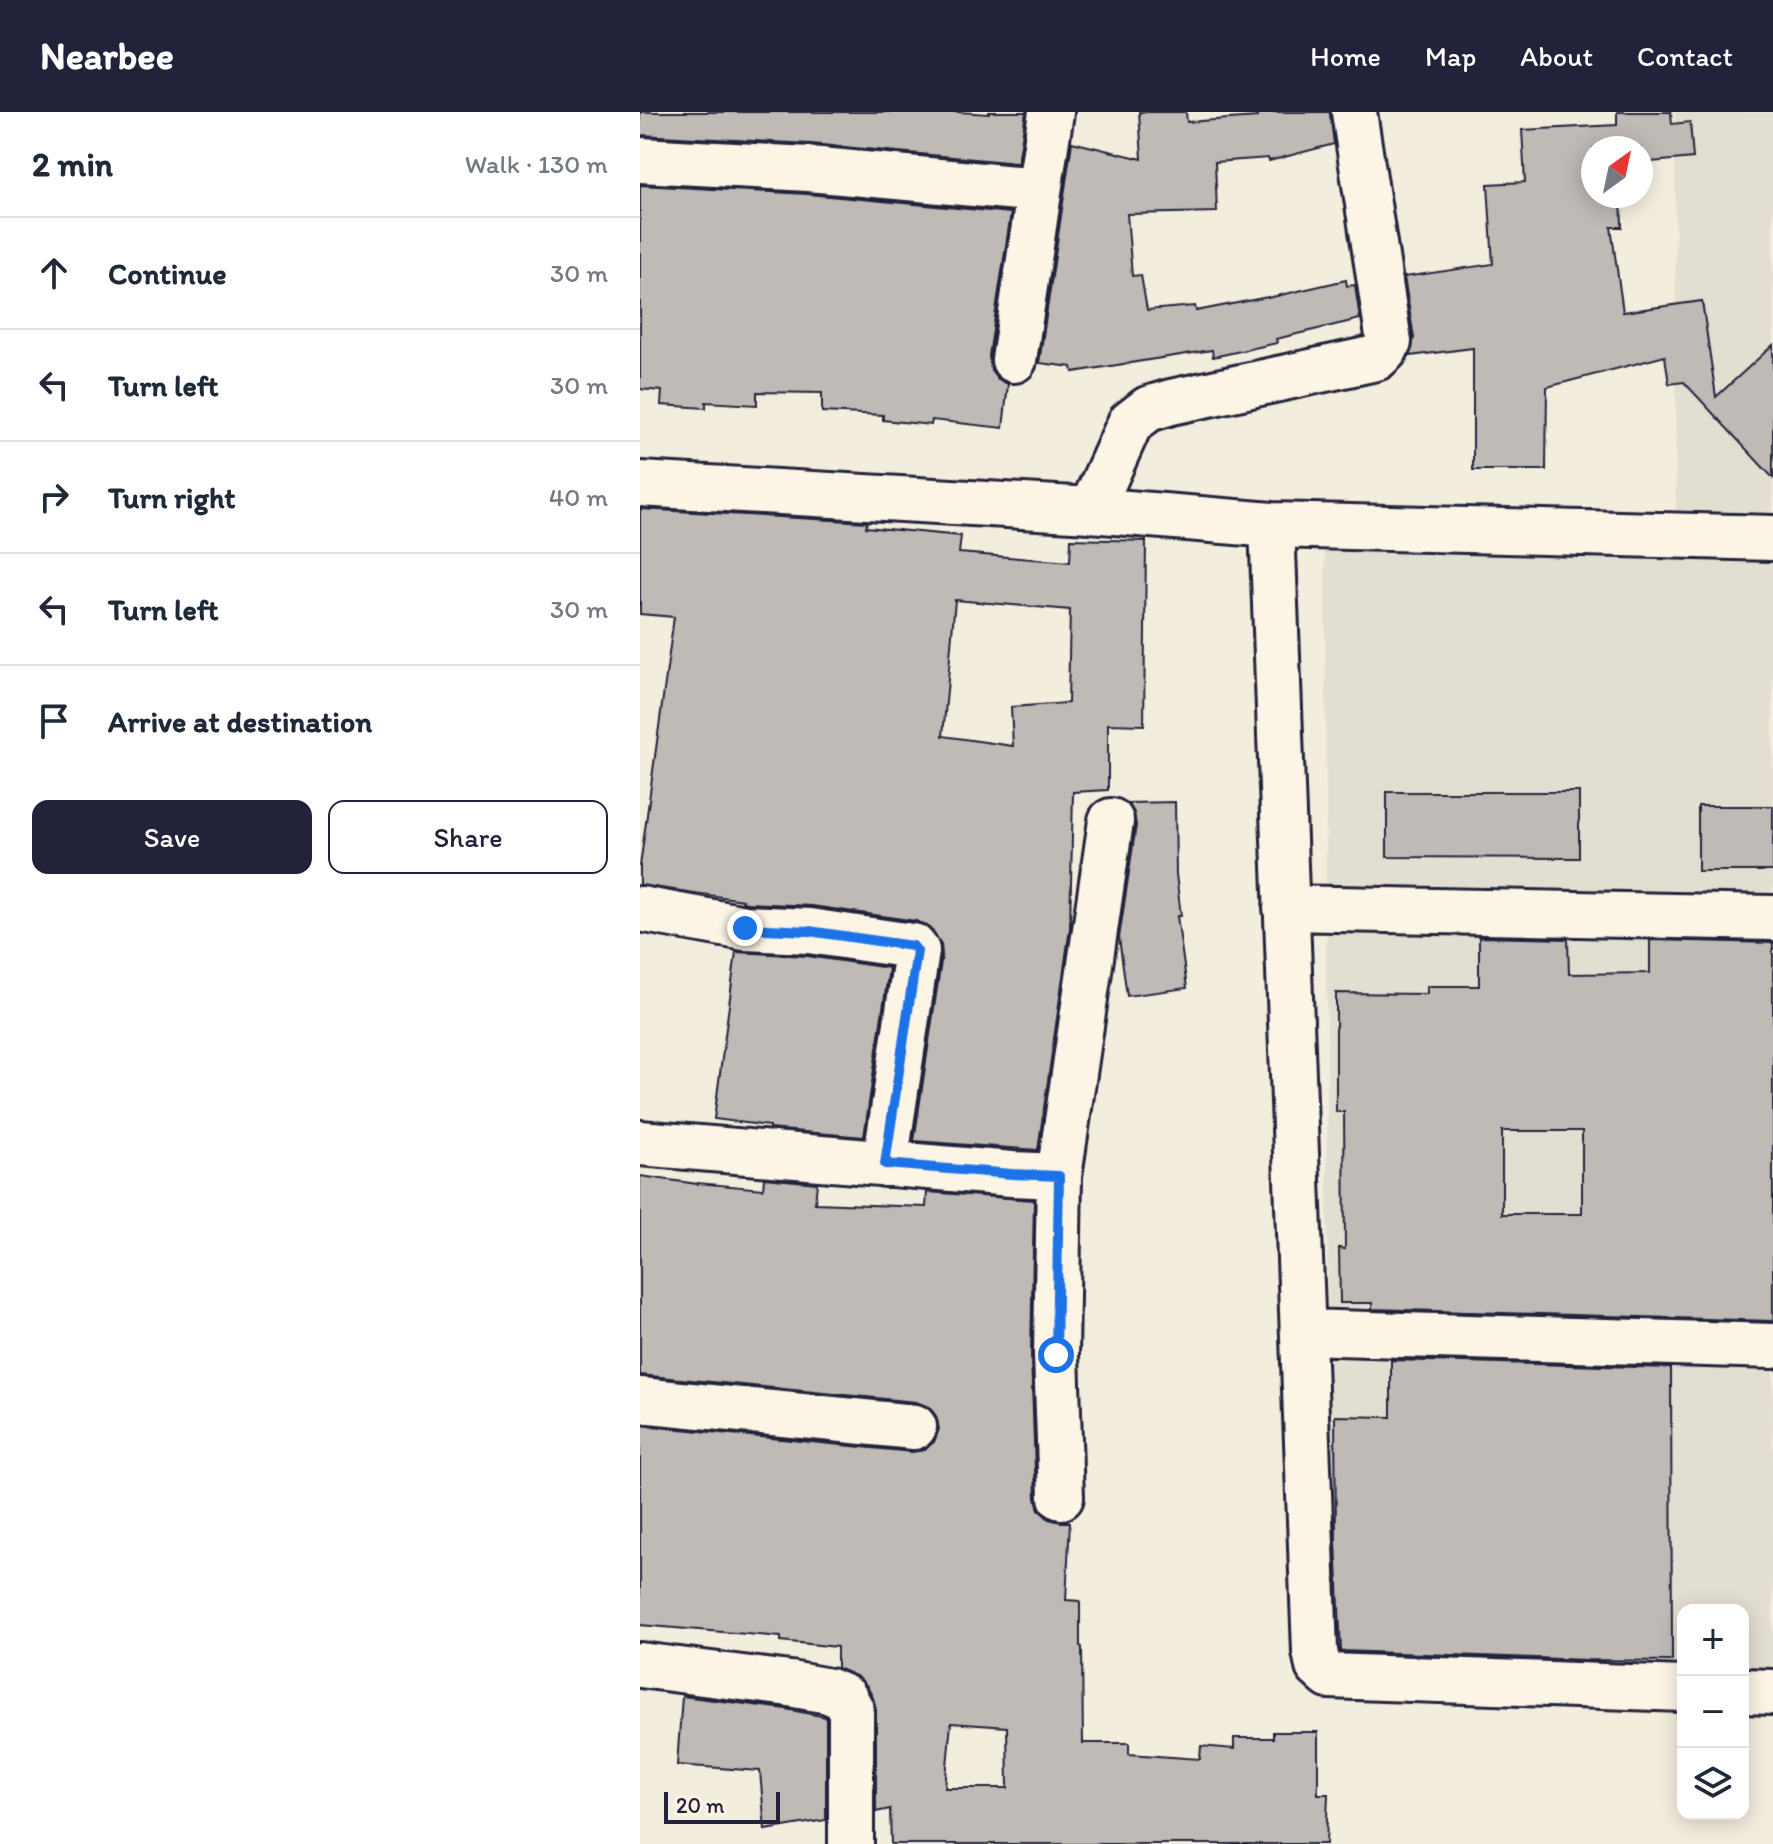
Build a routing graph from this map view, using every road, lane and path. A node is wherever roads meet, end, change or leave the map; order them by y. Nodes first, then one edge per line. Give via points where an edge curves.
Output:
1 (1051, 112) edge
2 (1354, 112) edge
3 (640, 160) edge
4 (1038, 190) junction
5 (1014, 360) dead end
6 (640, 484) edge
7 (1091, 510) junction
8 (1272, 525) junction
9 (1773, 538) edge
10 (1111, 821) dead end
11 (1286, 908) junction
12 (640, 909) edge
13 (1773, 918) edge
14 (640, 1143) edge
15 (885, 1164) junction
16 (1059, 1176) junction
17 (1303, 1332) junction
18 (1773, 1346) edge
19 (640, 1400) edge
20 (914, 1427) dead end
21 (1061, 1497) dead end
22 (640, 1665) edge
23 (1677, 1689) edge
24 (1749, 1691) edge
25 (1773, 1692) edge
26 (851, 1844) edge

1 - 4 street
2 - 7 street via 1389,342 1385,350 1376,358 1148,409 1130,423
3 - 4 street
4 - 5 street
6 - 7 street
7 - 8 street
8 - 9 street
8 - 11 street
10 - 16 street
11 - 13 street
11 - 17 street
12 - 15 street via 745,928 913,946 917,951
14 - 15 street
15 - 16 street
16 - 21 street via 1056,1355
17 - 18 street
17 - 23 street via 1318,1666 1329,1676
19 - 20 street
22 - 26 street via 790,1684 845,1698 851,1709
24 - 25 street

